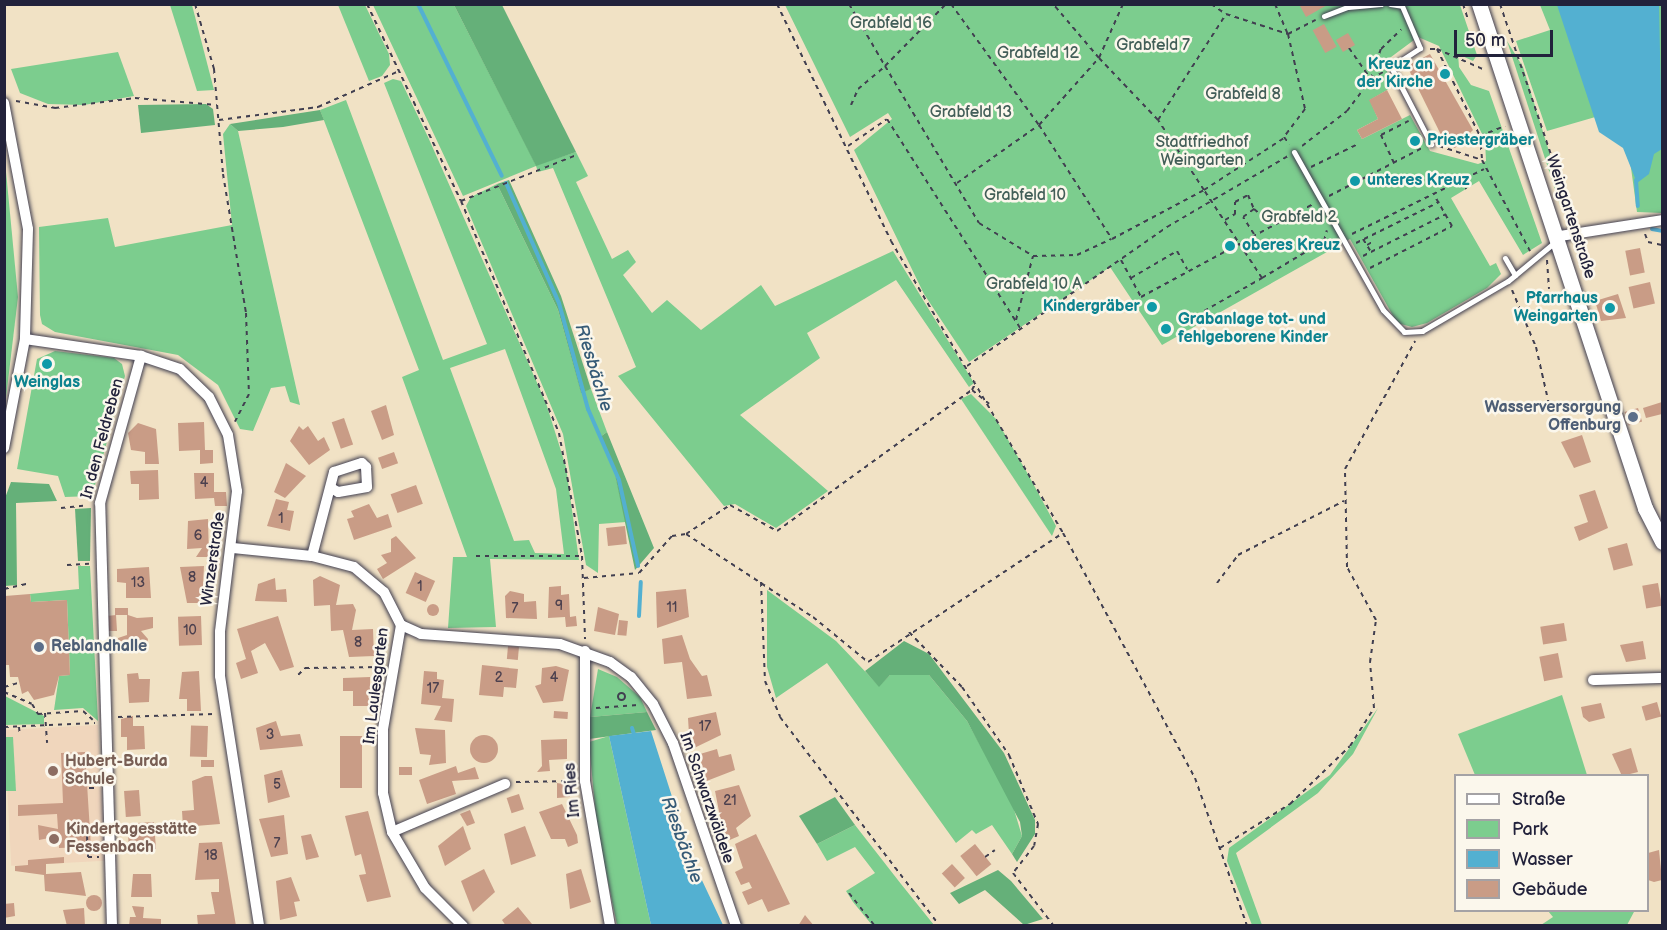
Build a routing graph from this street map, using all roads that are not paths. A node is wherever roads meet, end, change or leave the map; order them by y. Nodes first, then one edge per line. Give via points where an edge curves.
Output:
1 (1381, 4) edge
2 (1390, 4) edge
3 (1479, 4) edge
4 (1403, 5) edge
5 (1324, 16) road end
6 (4, 101) edge
7 (1431, 144) road end
8 (1294, 152) road end
9 (1662, 220) edge
10 (1560, 236) junction
11 (1505, 258) dead end
12 (1515, 275) junction
13 (25, 339) junction
14 (141, 356) junction
15 (4, 448) edge
16 (331, 488) dead end
17 (1662, 542) edge
18 (233, 548) junction
19 (312, 556) junction
20 (401, 625) junction
21 (585, 651) junction
22 (1662, 678) edge
23 (1593, 680) dead end
24 (505, 784) road end
25 (392, 832) junction
26 (112, 926) edge
27 (259, 926) edge
28 (463, 926) edge
29 (610, 926) edge
30 (736, 926) edge

1 - 5 lane via 1348,7
2 - 4 lane
3 - 10 street, Weingartenstraße
4 - 7 lane via 1406,25 1420,48 1391,67
6 - 13 street via 28,229
8 - 12 lane via 1392,323 1404,332 1422,331
9 - 10 street via 1640,220
10 - 12 lane via 1547,252
10 - 17 street, Weingartenstraße via 1645,508
11 - 12 lane
13 - 14 street, Winzerstraße
13 - 15 street
14 - 18 street, Winzerstraße via 180,369 209,397 228,435 237,491
14 - 26 street, In den Feldreben via 100,503 98,563 113,856
16 - 19 street
18 - 19 street, Im Laulesgarten
18 - 27 street, Winzerstraße via 224,589 220,676
19 - 20 street, Im Laulesgarten via 354,567 384,592
20 - 21 street, Im Schwarzwäldele via 421,634 516,638
20 - 25 street, Im Laulesgarten via 383,729 383,793
21 - 29 street, Im Ries via 585,781
21 - 30 street, Im Schwarzwäldele via 631,677 653,704 673,743
22 - 23 street
24 - 25 street
25 - 28 street, Im Laulesgarten via 426,888

